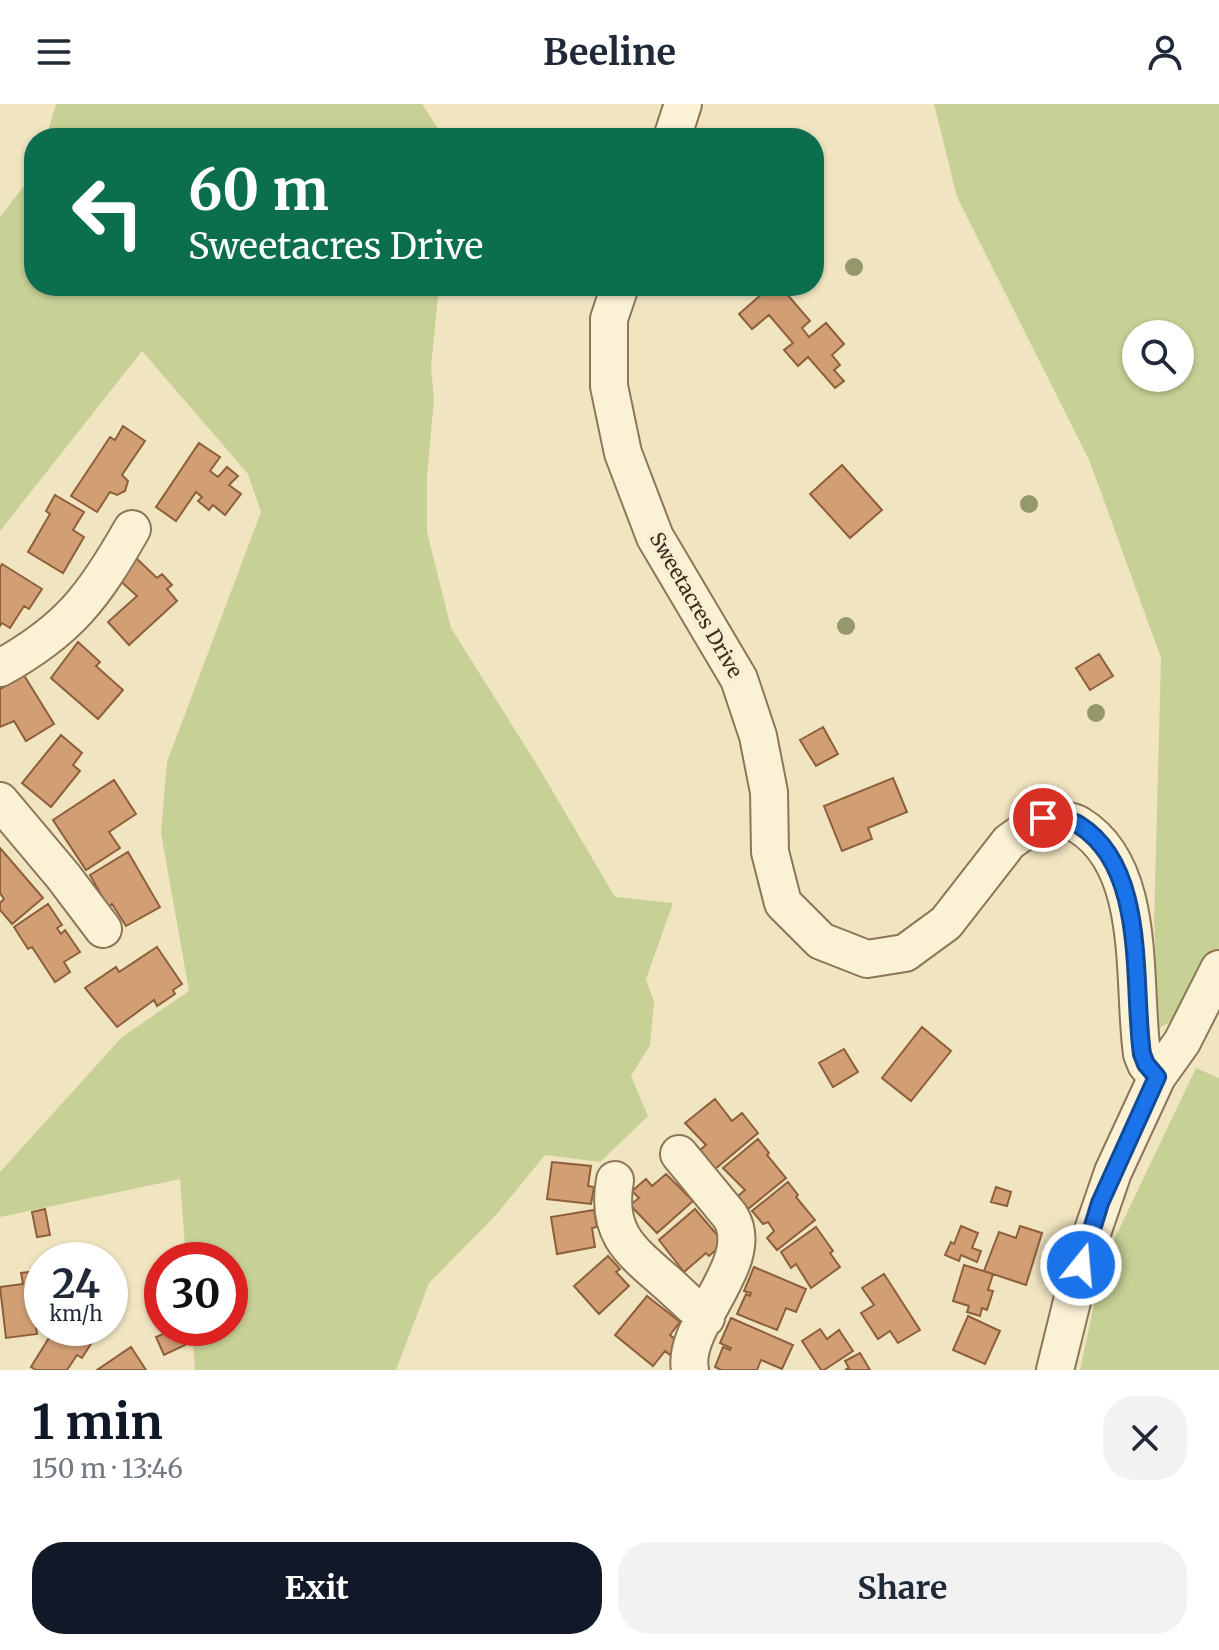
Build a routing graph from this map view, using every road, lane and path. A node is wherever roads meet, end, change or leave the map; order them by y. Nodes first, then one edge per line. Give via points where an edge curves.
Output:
1 (683, 104) edge
2 (675, 128) edge
3 (617, 296) edge
4 (132, 529) dead end
5 (0, 668) edge
6 (0, 801) edge
7 (103, 929) dead end
8 (1219, 969) edge
9 (1157, 1077) junction
10 (679, 1154) dead end
11 (615, 1180) dead end
12 (706, 1318) junction
13 (690, 1370) edge
14 (1055, 1370) edge

1 - 2 street
3 - 9 street, Sweetacres Drive via 609,319 609,386 623,453 655,537 739,679 769,792 770,852 783,903 821,941 867,959 905,953 946,923 1009,842 1043,818 1077,823 1106,847 1125,889 1137,965 1142,1054
4 - 5 street via 102,581 66,625
6 - 7 street
8 - 9 street via 1182,1042
9 - 14 street via 1100,1203
10 - 12 street via 749,1248 732,1261
11 - 12 street via 613,1208 622,1239
12 - 13 street via 690,1354

